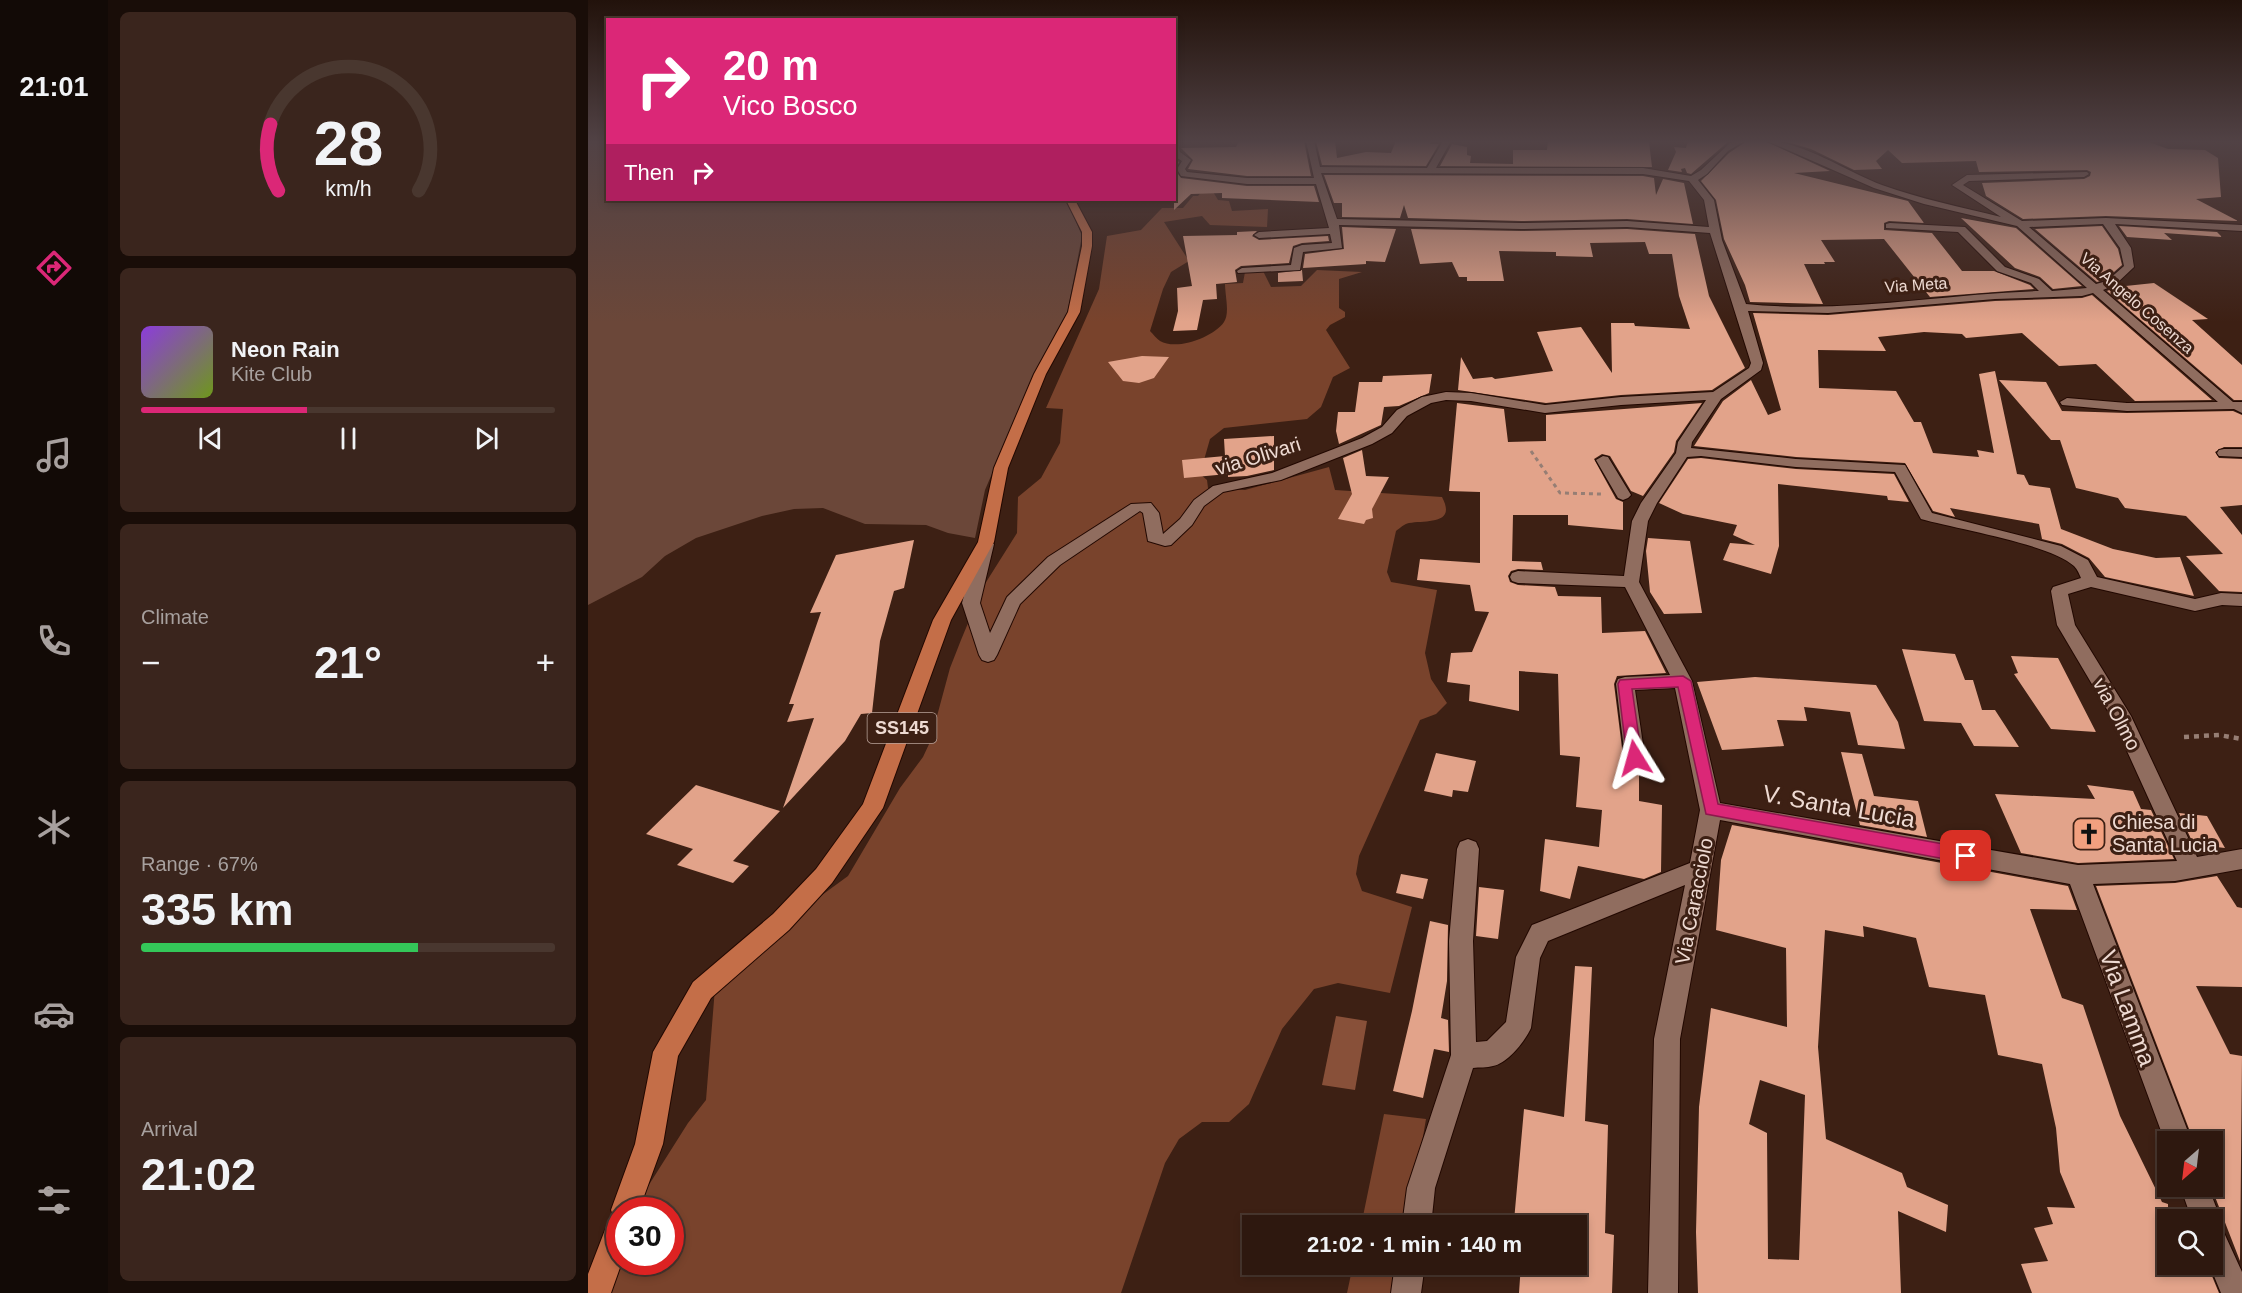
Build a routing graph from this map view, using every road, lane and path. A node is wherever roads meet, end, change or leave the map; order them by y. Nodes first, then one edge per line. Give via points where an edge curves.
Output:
1 (1072, 201) edge
2 (1326, 201) edge
3 (1709, 201) edge
4 (1925, 201) edge
5 (1983, 201) edge
6 (2106, 221) junction
7 (2020, 224) junction
8 (1334, 226) junction
9 (1890, 226) dead end
10 (2242, 228) edge
11 (1714, 230) junction
12 (1259, 235) dead end
13 (1242, 271) dead end
14 (2092, 289) junction
15 (2048, 293) junction
16 (1741, 307) junction
17 (1716, 396) junction
18 (2067, 402) dead end
19 (2236, 407) edge
20 (1531, 452) dead end
21 (1683, 453) junction
22 (2224, 453) dead end
23 (2242, 453) edge
24 (1603, 460) dead end
25 (1623, 495) joint
26 (986, 542) junction
27 (1518, 577) dead end
28 (2091, 581) junction
29 (1631, 582) junction
30 (2242, 600) edge
31 (1683, 681) junction
32 (2184, 737) dead end
33 (2242, 739) edge
34 (1635, 758) dead end
35 (1711, 810) junction
36 (1468, 849) dead end
37 (2242, 860) edge
38 (2191, 867) junction
39 (1700, 869) junction
40 (2078, 875) junction
41 (1464, 1055) junction
42 (2174, 1131) edge
43 (631, 1197) edge
44 (1417, 1215) edge
45 (2223, 1263) edge
46 (606, 1266) edge
47 (1408, 1275) edge
48 (596, 1293) edge
49 (1406, 1293) edge
50 (1663, 1293) edge
51 (2237, 1293) edge

1 - 26 main road, SS145 via 1087,232 1074,312 1040,374 1001,468
2 - 8 street
3 - 11 street
4 - 7 street, Via Angelo Cosenza
5 - 7 street
6 - 7 street
6 - 10 street
6 - 14 street, Via Meta via 2121,237 2129,267 2111,283
7 - 14 street, Via Angelo Cosenza
8 - 11 street via 1627,224
8 - 12 street
8 - 13 street via 1338,246 1302,248 1298,250 1296,267
9 - 15 street via 1961,230 2001,269 2036,281
11 - 16 street
14 - 15 street, Via Meta via 2082,293
14 - 19 street, Via Angelo Cosenza
15 - 16 street, Via Meta via 1828,310
16 - 17 street via 1757,363 1755,370
17 - 21 street via 1685,442
17 - 26 street, via Olivari via 1545,409 1446,396 1427,400 1402,413 1387,430 1367,441 1276,477 1218,489 1199,503 1165,541 1154,537 1151,513 1146,506 1136,507 1054,561 1013,601 988,655 971,603
18 - 19 street via 2127,407
20 - 25 path via 1560,493
21 - 28 street via 1900,468 1926,516 2065,554 2082,563
21 - 29 street via 1640,521
22 - 23 street
24 - 25 street
26 - 43 main road, SS145 via 942,620 872,808 824,876 781,922 702,990 666,1052 649,1144
27 - 29 street
28 - 30 street via 2194,605 2221,599
28 - 38 street, via Olmo via 2059,591 2066,625 2121,716
29 - 31 street, Via Caracciolo
31 - 34 street via 1625,684
31 - 35 street, Via Caracciolo
32 - 33 path via 2219,735
35 - 39 street, Via Caracciolo
35 - 40 street, V. Santa Lucia
36 - 41 street via 1461,941
37 - 38 street, V. Santa Lucia
38 - 40 street, V. Santa Lucia
39 - 41 street via 1540,933 1528,957 1518,1028 1492,1054
39 - 50 street, Via Caracciolo via 1667,1040
40 - 42 street, Via Lamma
41 - 44 street via 1421,1188
45 - 51 street
46 - 48 main road
47 - 49 street

